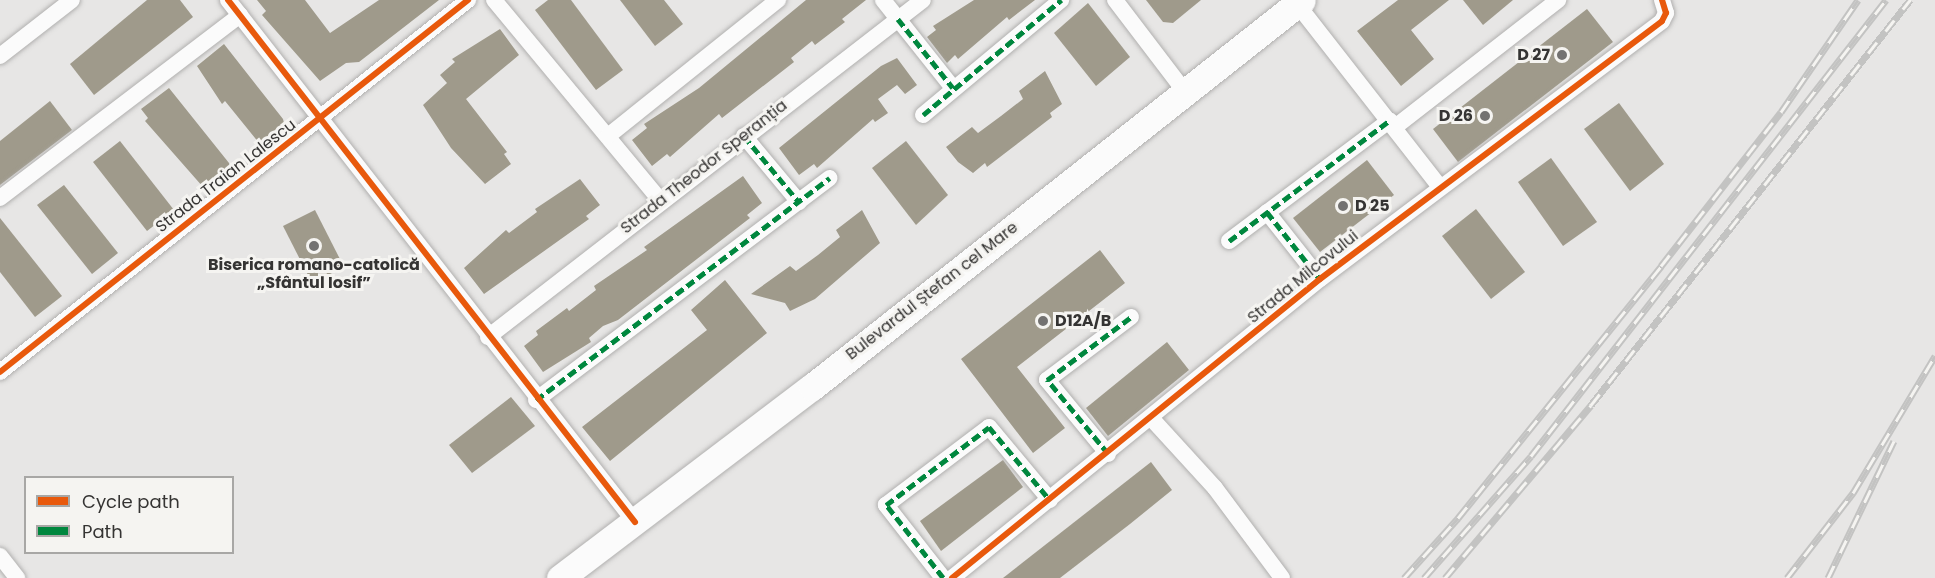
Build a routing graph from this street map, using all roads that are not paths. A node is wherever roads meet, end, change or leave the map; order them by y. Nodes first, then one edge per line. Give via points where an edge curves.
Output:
1 (72, 0) edge
2 (228, 0) edge
3 (468, 0) edge
4 (494, 0) edge
5 (778, 0) edge
6 (883, 0) edge
7 (923, 0) edge
8 (1062, 0) edge
9 (1115, 0) edge
10 (1558, 0) edge
11 (1662, 0) edge
12 (1294, 1) edge
13 (240, 15) junction
14 (898, 19) junction
15 (0, 56) edge
16 (953, 88) junction
17 (1185, 92) junction
18 (923, 115) dead end
19 (320, 120) junction
20 (1393, 123) junction
21 (608, 136) junction
22 (744, 136) junction
23 (830, 178) dead end
24 (1440, 187) junction
25 (0, 198) edge
26 (660, 200) junction
27 (799, 202) junction
28 (1268, 212) junction
29 (1229, 241) dead end
30 (1320, 279) junction
31 (1131, 317) dead end
32 (488, 337) junction
33 (0, 372) edge
34 (536, 400) junction
35 (1152, 419) junction
36 (1108, 454) junction
37 (1050, 500) junction
38 (635, 522) junction
39 (0, 556) edge
40 (17, 578) edge
41 (560, 578) edge
42 (943, 578) edge
43 (952, 578) edge
44 (1282, 578) edge

1 - 15 street
2 - 13 street
3 - 19 street, Strada Traian Lalescu
4 - 21 street
5 - 21 street
6 - 14 street
7 - 14 street, Strada Theodor Speranția
8 - 16 street
9 - 17 street
10 - 20 street
11 - 24 street, Strada Milcovului via 1666,13 1662,21
12 - 17 main road, Bulevardul Ștefan cel Mare via 1269,26
12 - 20 street
13 - 19 street
13 - 25 street
14 - 16 street
14 - 22 street, Strada Theodor Speranția
16 - 18 street
17 - 38 main road, Bulevardul Ștefan cel Mare
19 - 32 street
19 - 33 street, Strada Traian Lalescu
20 - 24 street
20 - 28 street
21 - 26 street
22 - 26 street, Strada Theodor Speranția
22 - 27 street
23 - 27 street
24 - 30 street, Strada Milcovului
26 - 32 street, Strada Theodor Speranția
27 - 34 street
28 - 29 street
28 - 30 street, Strada Milcovului
30 - 35 street, Strada Milcovului
31 - 36 street via 1047,380
32 - 34 street
34 - 38 street
35 - 36 street, Strada Milcovului
35 - 44 street via 1215,488
36 - 37 street, Strada Milcovului
37 - 42 street via 989,427 886,505
37 - 43 street, Strada Milcovului
38 - 41 main road, Bulevardul Ștefan cel Mare
39 - 40 street

